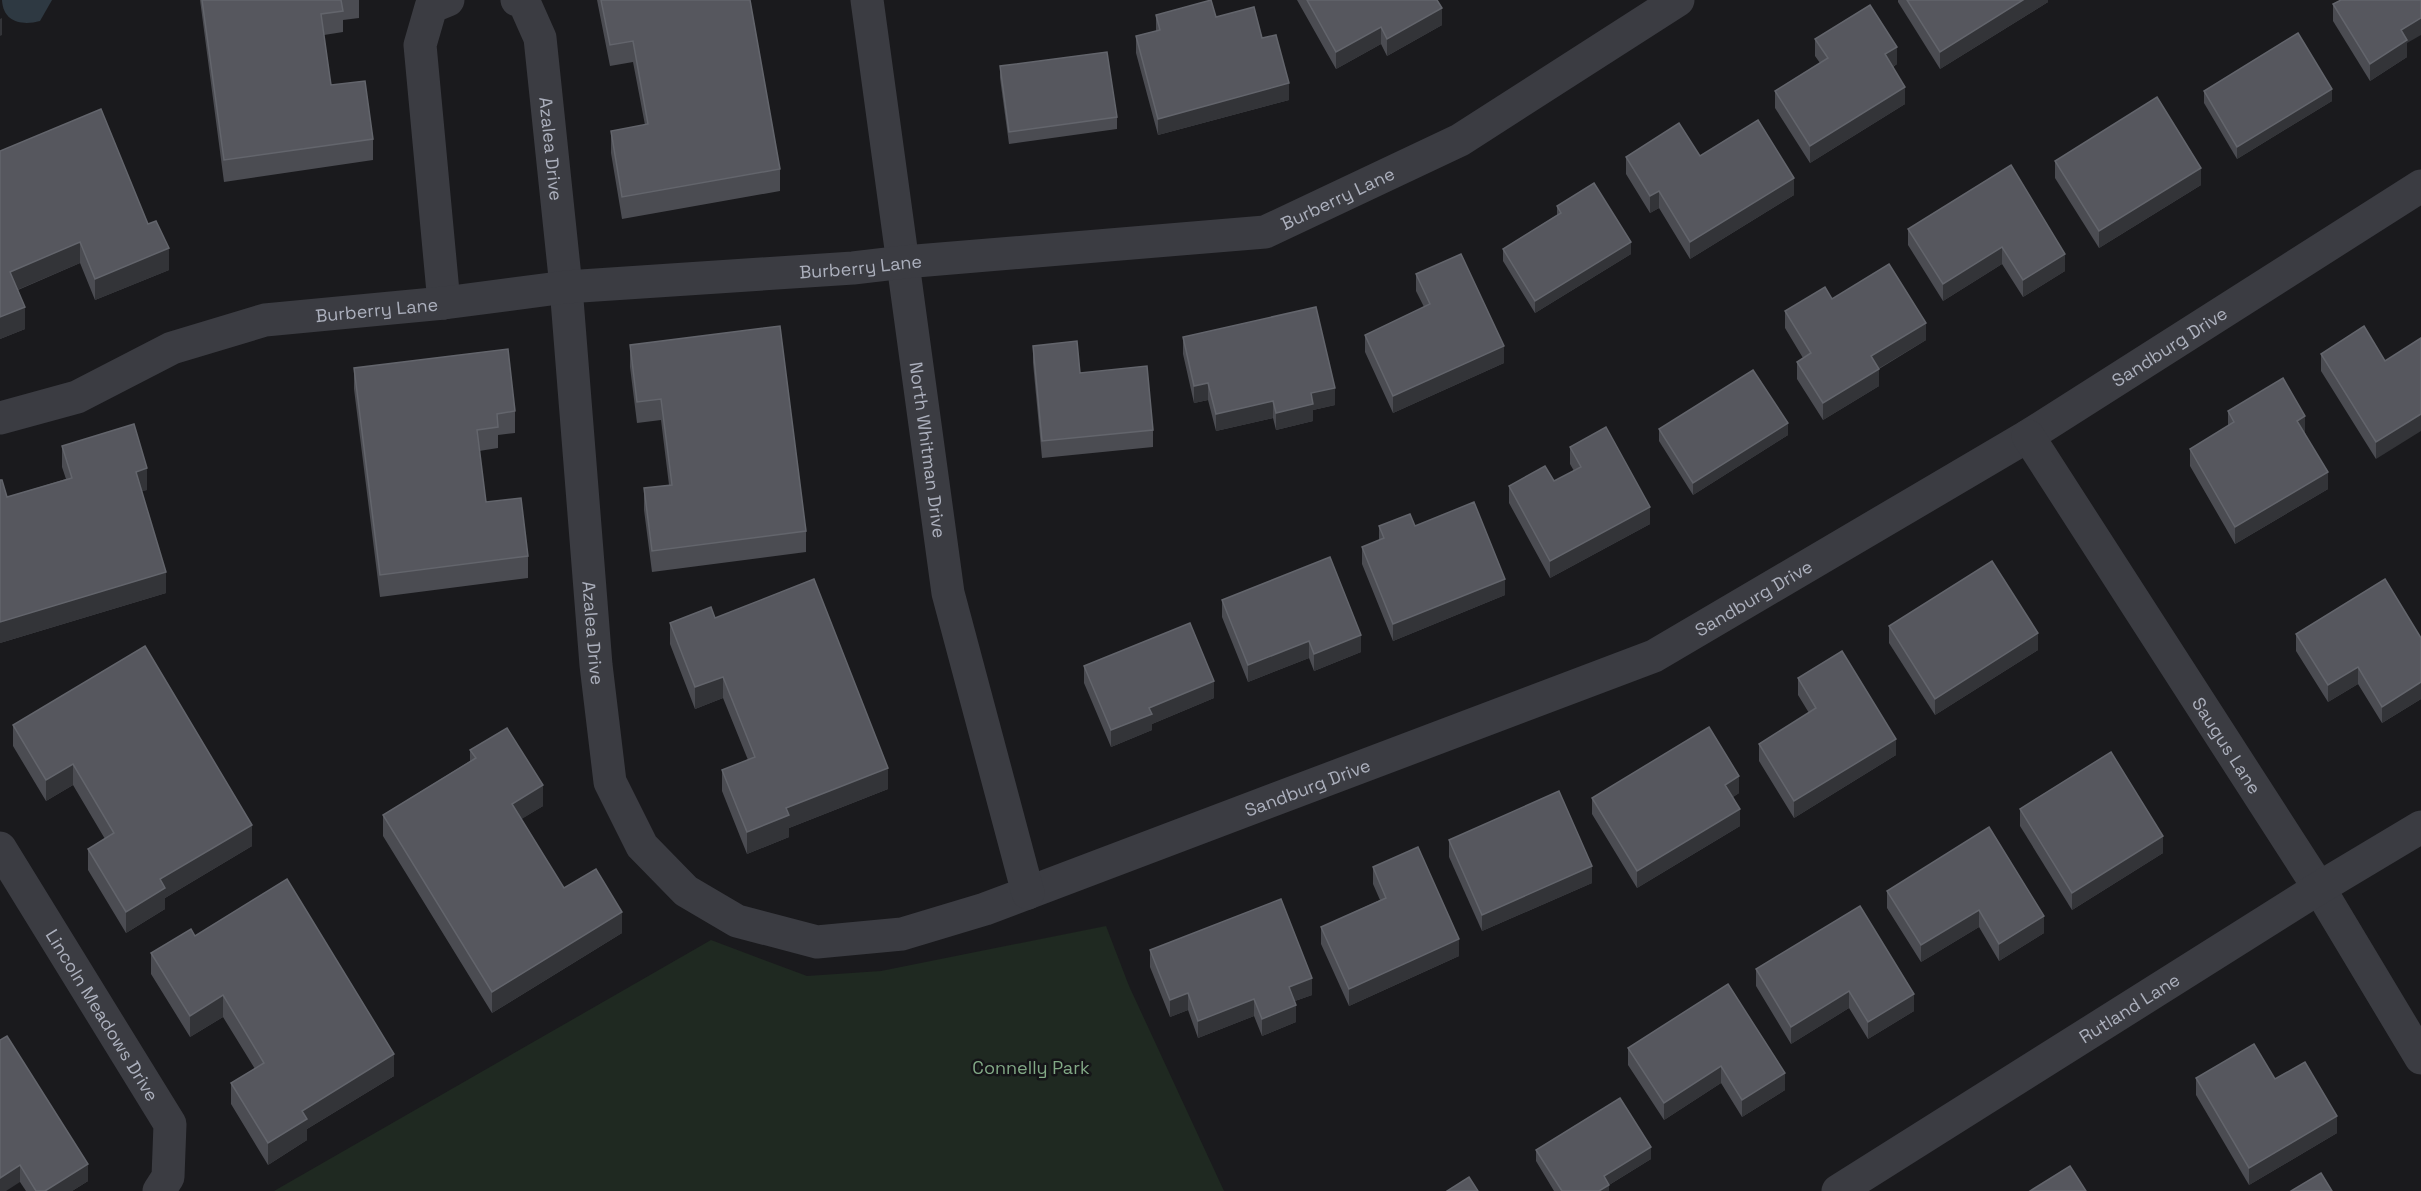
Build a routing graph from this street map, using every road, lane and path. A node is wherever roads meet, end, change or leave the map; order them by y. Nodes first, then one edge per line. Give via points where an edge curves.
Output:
1 (448, 0) edge
2 (517, 0) edge
3 (867, 0) edge
4 (1678, 0) edge
5 (2421, 186) edge
6 (904, 262) junction
7 (566, 287) junction
8 (444, 303) junction
9 (0, 418) edge
10 (2028, 436) junction
11 (2421, 828) edge
12 (0, 848) edge
13 (2319, 888) junction
14 (1028, 893) junction
15 (2421, 1058) edge
16 (159, 1191) edge
17 (1838, 1191) edge

1 - 8 street via 431,8 420,45
2 - 7 street, Azalea Drive via 524,2 540,38
3 - 6 street, North Whitman Drive
4 - 6 street, Burberry Lane via 1460,140 1265,232
5 - 10 street, Sandburg Drive
6 - 7 street, Burberry Lane
6 - 14 street, North Whitman Drive via 948,592
7 - 8 street, Burberry Lane
7 - 14 street, Azalea Drive via 596,665 610,782 642,846 686,891 736,921 816,942 902,934
8 - 9 street, Burberry Lane via 265,320 172,348 77,397
10 - 13 street, Saugus Lane
10 - 14 street, Sandburg Drive via 1654,656
11 - 13 street, Rutland Lane
12 - 16 street, Lincoln Meadows Drive via 170,1124 168,1177
13 - 15 street, Saugus Lane
13 - 17 street, Rutland Lane

